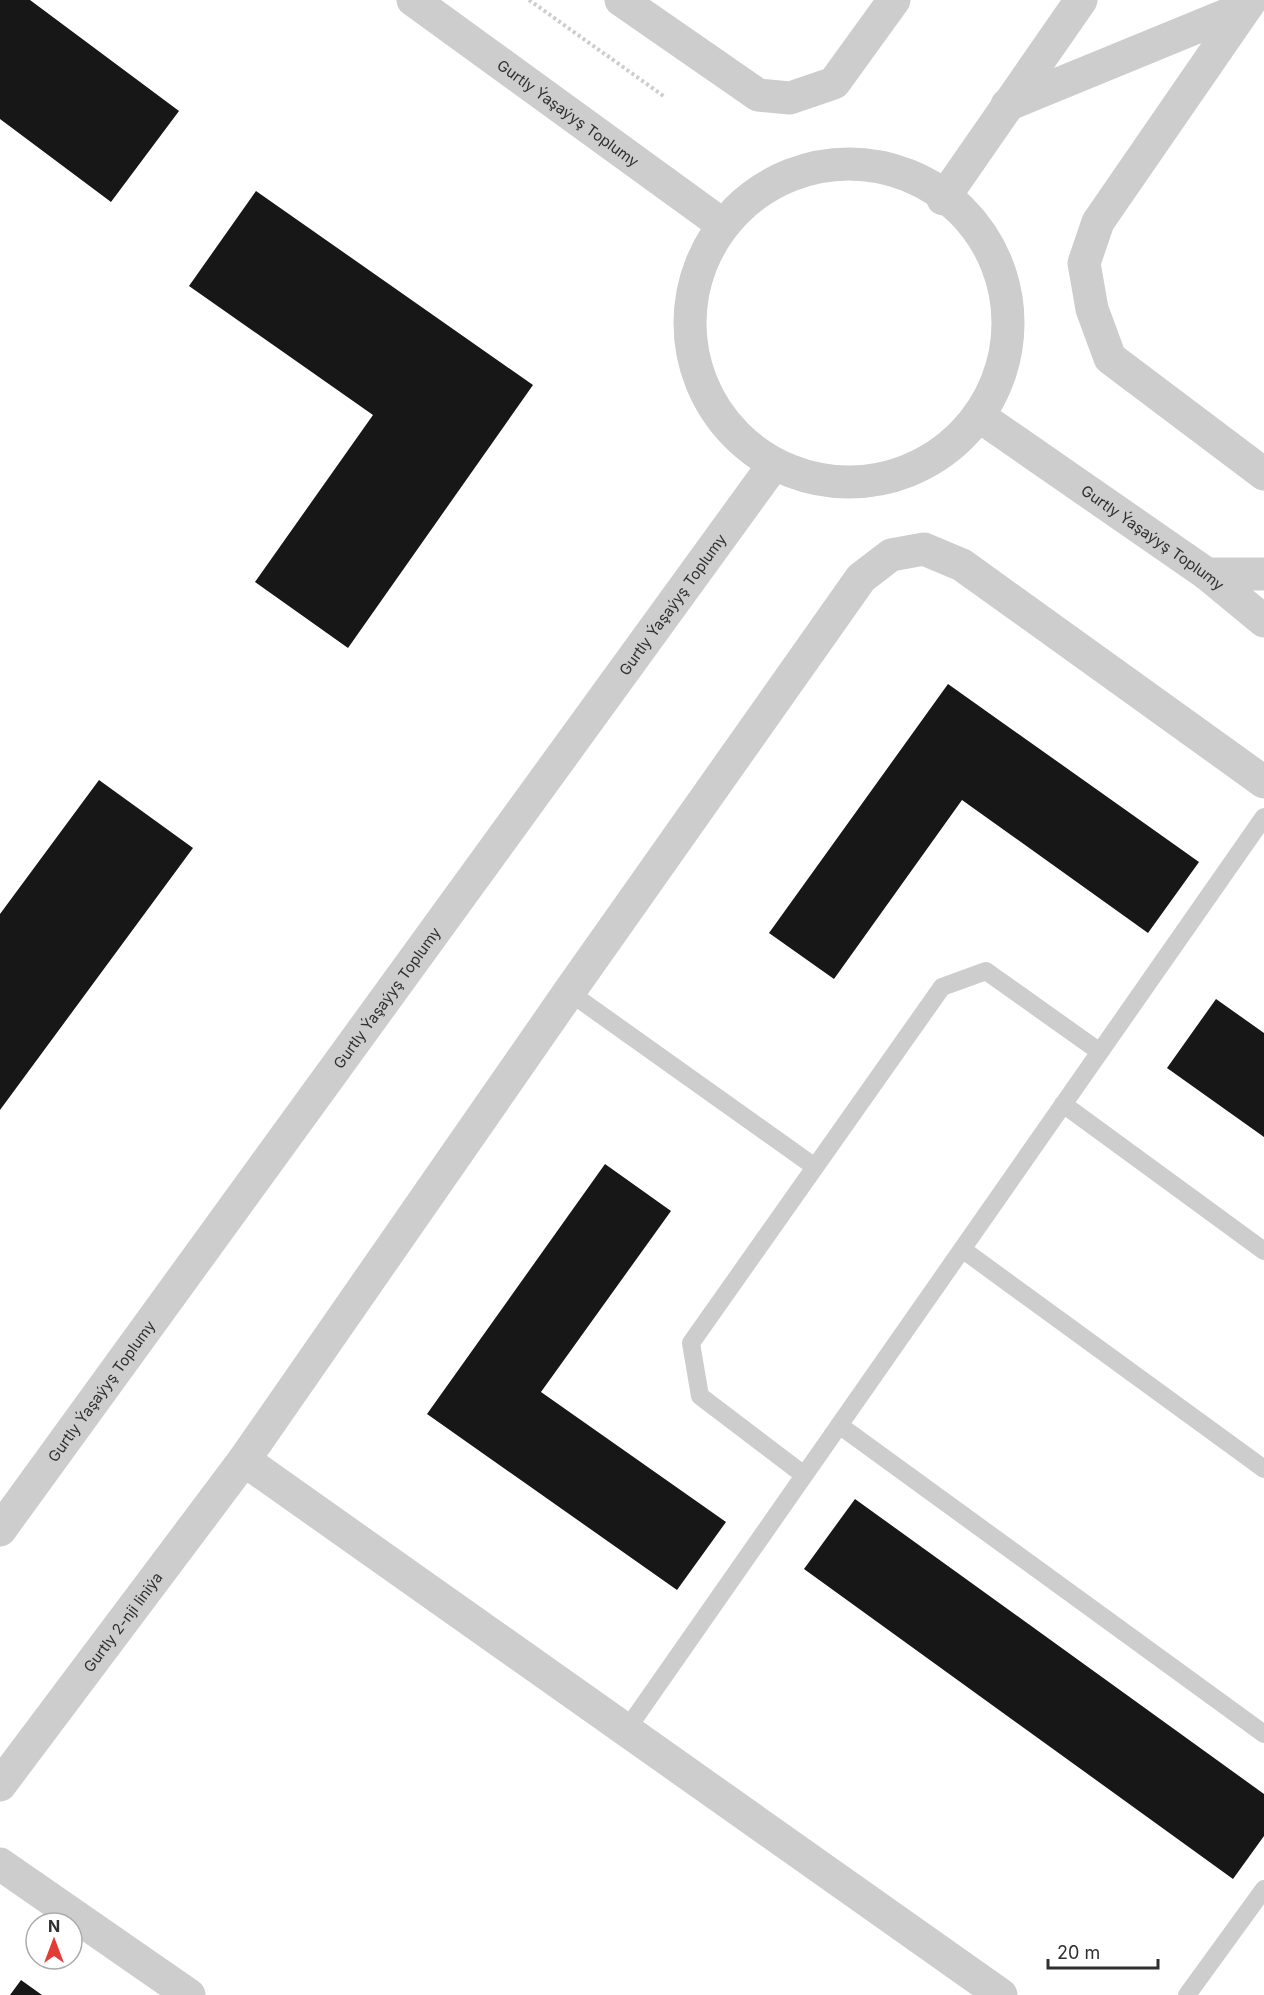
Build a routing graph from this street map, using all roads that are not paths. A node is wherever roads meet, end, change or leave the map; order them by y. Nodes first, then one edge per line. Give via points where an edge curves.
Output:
1 (413, 0) edge
2 (621, 0) edge
3 (894, 0) edge
4 (1082, 0) edge
5 (1248, 4) edge
6 (1007, 105) junction
7 (943, 199) junction
8 (723, 225) junction
9 (980, 416) junction
10 (774, 464) junction
11 (1264, 474) edge
12 (1207, 574) junction
13 (1264, 574) edge
14 (1264, 621) edge
15 (1264, 782) edge
16 (1264, 817) edge
17 (569, 992) junction
18 (1100, 1052) junction
19 (1063, 1104) junction
20 (815, 1167) junction
21 (962, 1249) junction
22 (1264, 1251) edge
23 (839, 1425) junction
24 (244, 1460) junction
25 (1264, 1469) edge
26 (804, 1475) junction
27 (0, 1530) edge
28 (627, 1729) junction
29 (1264, 1734) edge
30 (0, 1785) edge
31 (0, 1864) edge
32 (1264, 1889) edge
33 (189, 1995) edge
34 (1001, 1995) edge
35 (1187, 1995) edge

1 - 8 street, Gurtly Ýaşaýyş Toplumy
2 - 3 street via 758,95 790,98 834,83
4 - 6 street
5 - 6 street
5 - 11 street via 1098,222 1084,263 1092,309 1110,358
6 - 7 street
7 - 8 street via 926,184 896,171 865,164 832,164 801,171 771,184
7 - 9 street via 974,223 990,248 1002,275 1008,303 1009,333 1004,362
8 - 10 street via 694,280 689,310 696,371 708,399 726,425 748,447
9 - 10 street via 938,455 886,478 828,482
9 - 12 street, Gurtly Ýaşaýyş Toplumy
10 - 27 street, Gurtly Ýaşaýyş Toplumy
12 - 13 street
12 - 14 street, Gurtly Ýaşaýyş Toplumy
15 - 17 street, Gurtly 2-nji liniýa via 962,565 924,549 891,555 861,578
16 - 18 lane
17 - 20 lane
17 - 24 street, Gurtly 2-nji liniýa
18 - 19 lane
18 - 20 lane via 986,971 942,987
19 - 21 lane
19 - 22 lane
20 - 26 lane via 691,1343 700,1396
21 - 23 lane
21 - 25 lane
23 - 26 lane
23 - 29 lane
24 - 28 street
24 - 30 street, Gurtly 2-nji liniýa
26 - 28 lane
28 - 34 street
31 - 33 street
32 - 35 lane

